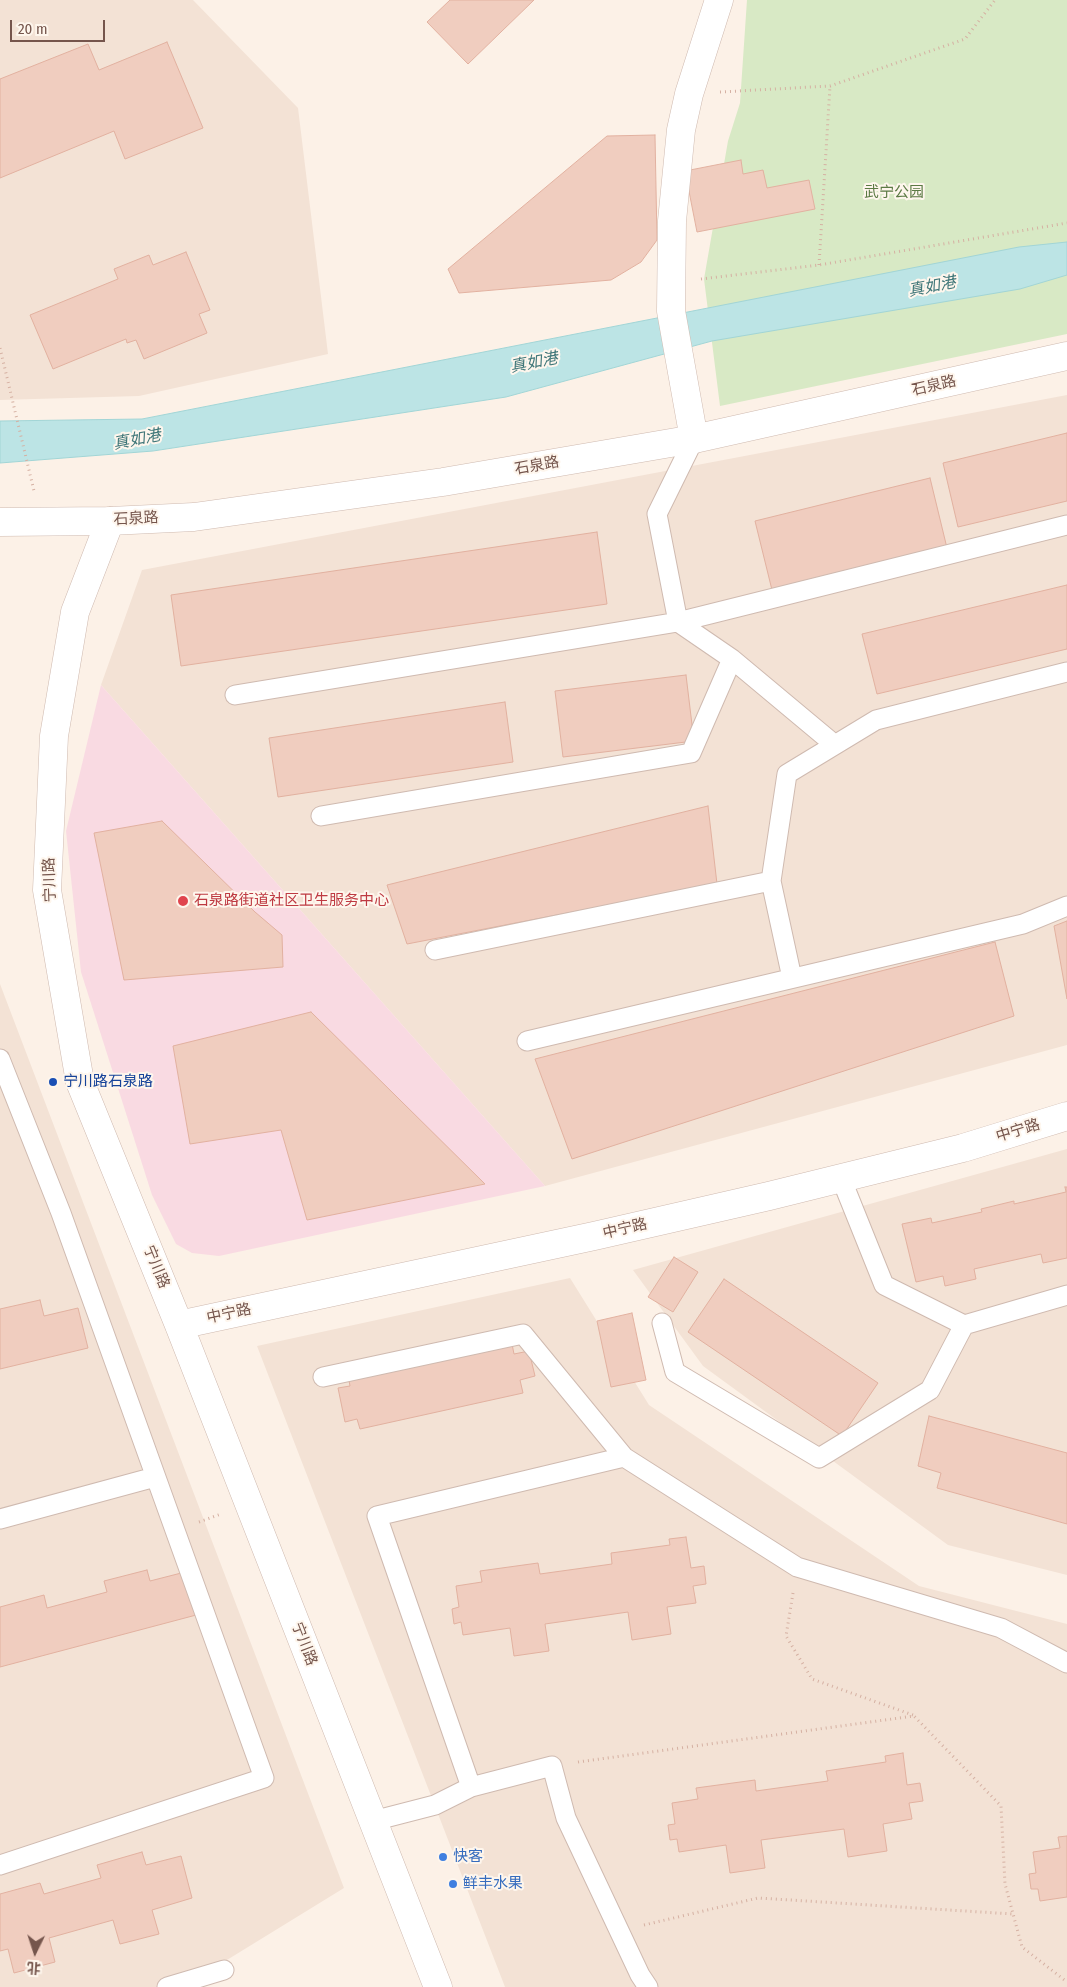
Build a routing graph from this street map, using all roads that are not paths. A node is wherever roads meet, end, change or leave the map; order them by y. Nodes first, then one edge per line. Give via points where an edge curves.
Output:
1 (719, 0) edge
2 (1067, 356) edge
3 (694, 439) junction
4 (110, 521) junction
5 (0, 522) edge
6 (1067, 525) edge
7 (678, 622) junction
8 (732, 659) junction
9 (1067, 672) edge
10 (235, 695) dead end
11 (835, 745) junction
12 (320, 816) dead end
13 (771, 881) junction
14 (1067, 906) edge
15 (435, 950) dead end
16 (792, 978) junction
17 (528, 1041) dead end
18 (0, 1059) edge
19 (1067, 1116) edge
20 (842, 1178) junction
21 (1067, 1295) edge
22 (662, 1323) dead end
23 (180, 1325) junction
24 (964, 1325) junction
25 (322, 1377) dead end
26 (624, 1457) junction
27 (155, 1477) junction
28 (0, 1519) edge
29 (1067, 1663) edge
30 (471, 1787) junction
31 (373, 1821) junction
32 (0, 1866) edge
33 (224, 1970) dead end
34 (167, 1987) edge
35 (438, 1987) edge
36 (648, 1987) edge

1 - 3 street via 681,130 672,221 671,311
2 - 3 street, 石泉路
3 - 4 street, 石泉路 via 444,482 194,517
3 - 7 lane via 657,514
4 - 5 street, 石泉路
4 - 23 street, 宁川路 via 75,612 54,736 48,890 80,1082
6 - 7 lane
7 - 8 lane
7 - 10 lane
8 - 11 lane
8 - 12 lane via 692,753
9 - 11 lane via 876,720
11 - 13 lane via 787,774
13 - 15 lane
13 - 16 lane
14 - 16 lane via 1023,924
16 - 17 lane
18 - 27 lane via 61,1213
19 - 20 street, 中宁路 via 962,1148
20 - 23 street, 中宁路 via 594,1236
20 - 24 lane via 884,1285
21 - 24 lane
22 - 24 lane via 675,1372 819,1458 930,1390
23 - 31 street, 宁川路
25 - 26 lane via 523,1334
26 - 29 lane via 796,1567 1001,1628
26 - 30 lane via 377,1516
27 - 28 lane
27 - 32 lane via 264,1778
30 - 31 lane via 435,1805
30 - 36 lane via 552,1766 566,1818
31 - 35 street, 宁川路
33 - 34 lane

